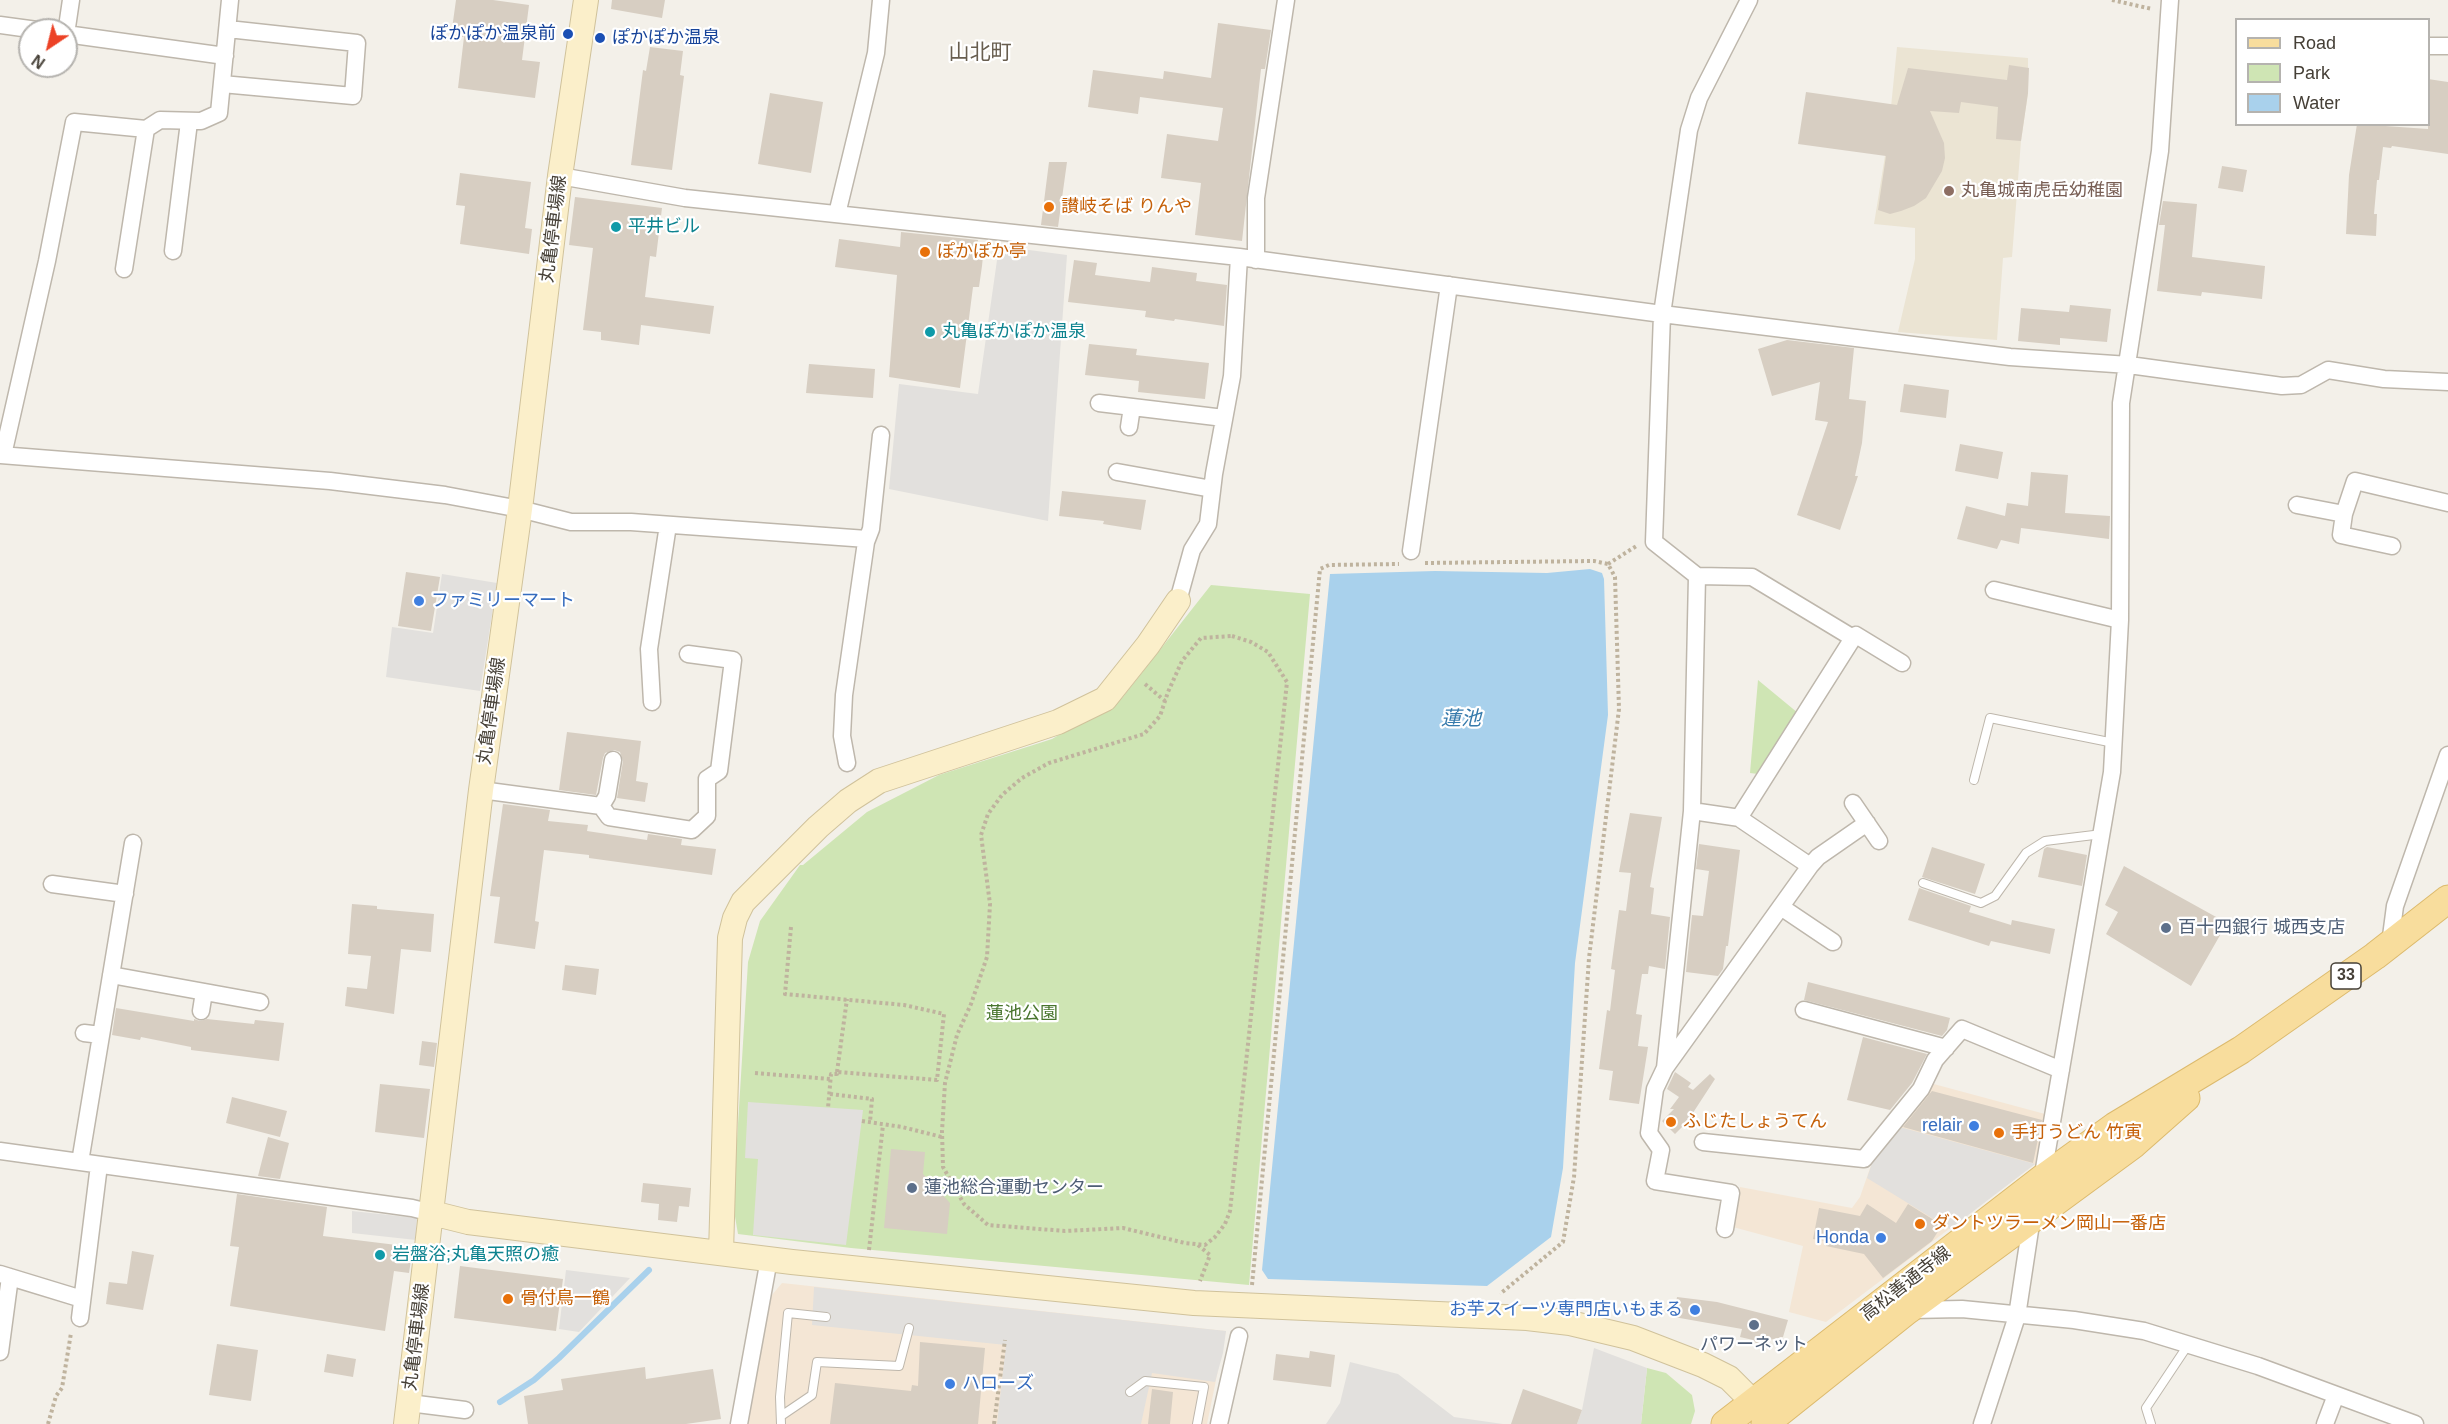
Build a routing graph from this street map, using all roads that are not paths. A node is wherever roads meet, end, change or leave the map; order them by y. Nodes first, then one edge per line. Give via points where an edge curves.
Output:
1 (71, 0) edge
2 (230, 0) edge
3 (586, 0) edge
4 (881, 0) edge
5 (1286, 0) edge
6 (1749, 0) edge
7 (2170, 6) edge
8 (68, 18) edge
9 (0, 25) edge
10 (18, 27) edge
11 (228, 29) junction
12 (78, 36) edge
13 (2430, 46) edge
14 (2448, 46) edge
15 (225, 56) junction
16 (222, 84) junction
17 (189, 122) junction
18 (146, 129) junction
19 (561, 176) junction
20 (837, 214) junction
21 (173, 251) dead end
22 (1248, 258) junction
23 (124, 269) dead end
24 (1449, 285) junction
25 (1662, 314) junction
26 (2129, 365) junction
27 (2448, 382) edge
28 (1099, 403) dead end
29 (1132, 407) junction
30 (1224, 418) junction
31 (1129, 427) dead end
32 (880, 435) dead end
33 (1, 455) edge
34 (1116, 472) dead end
35 (1212, 489) junction
36 (2448, 503) edge
37 (2297, 505) dead end
38 (520, 509) junction
39 (2344, 514) junction
40 (668, 525) junction
41 (867, 539) junction
42 (2392, 546) dead end
43 (1414, 559) road end
44 (1697, 576) junction
45 (1994, 590) dead end
46 (1178, 601) joint
47 (2120, 620) junction
48 (1853, 638) junction
49 (688, 654) dead end
50 (1902, 663) dead end
51 (652, 702) dead end
52 (2114, 743) junction
53 (2448, 755) edge
54 (613, 760) dead end
55 (847, 763) dead end
56 (1974, 780) dead end
57 (481, 790) junction
58 (1854, 803) dead end
59 (600, 806) junction
60 (1692, 811) junction
61 (1740, 818) junction
62 (1867, 823) junction
63 (2102, 834) junction
64 (1879, 841) dead end
65 (133, 843) dead end
66 (1810, 866) junction
67 (1923, 882) dead end
68 (52, 884) dead end
69 (125, 894) junction
70 (2448, 899) edge
71 (1781, 907) junction
72 (1833, 942) dead end
73 (2390, 944) junction
74 (111, 975) junction
75 (204, 992) junction
76 (260, 1002) dead end
77 (1804, 1010) dead end
78 (201, 1011) dead end
79 (84, 1033) dead end
80 (101, 1035) junction
81 (1946, 1048) junction
82 (2241, 1050) junction
83 (1665, 1068) junction
84 (2061, 1070) junction
85 (1702, 1142) dead end
86 (0, 1151) edge
87 (80, 1162) junction
88 (99, 1165) junction
89 (2043, 1178) junction
90 (432, 1213) junction
91 (2031, 1218) junction
92 (1725, 1229) dead end
93 (721, 1253) junction
94 (769, 1259) junction
95 (5, 1276) edge
96 (82, 1299) junction
97 (1875, 1308) junction
98 (1908, 1310) junction
99 (2017, 1316) junction
100 (826, 1317) dead end
101 (80, 1318) road end
102 (909, 1328) dead end
103 (1239, 1336) dead end
104 (2188, 1345) junction
105 (0, 1352) edge
106 (1130, 1392) dead end
107 (2336, 1395) junction
108 (465, 1410) dead end
109 (408, 1413) edge
110 (1763, 1415) edge
111 (781, 1420) edge
112 (739, 1424) edge
113 (1197, 1424) edge
114 (1219, 1424) edge
115 (1725, 1424) edge
116 (1982, 1424) edge
117 (2151, 1424) edge
118 (2325, 1424) edge
119 (2415, 1424) edge

1 - 8 street
2 - 11 street
3 - 19 street, 丸亀停車場線
4 - 20 street via 876,53
5 - 22 street
6 - 25 street via 1699,98 1689,130
7 - 26 street via 2160,151
9 - 10 street
11 - 15 street
11 - 16 street via 357,43 353,96
12 - 15 street
13 - 14 street
15 - 16 street
16 - 17 street via 219,113
17 - 18 street via 160,120
17 - 21 street
18 - 23 street
18 - 33 street via 74,122 47,261
19 - 20 street via 685,198
19 - 38 street, 丸亀停車場線
20 - 22 street
22 - 24 street
22 - 30 street
24 - 25 street
24 - 43 street
25 - 26 street via 2010,357
25 - 44 street via 1654,542
26 - 27 street via 2282,386 2301,385 2328,370 2384,379
26 - 47 street via 2121,404
28 - 29 street
29 - 30 street
29 - 31 street
30 - 35 street
32 - 41 street
33 - 38 street via 330,481
34 - 35 street
35 - 46 street via 1208,524 1192,550
36 - 39 street via 2355,481
37 - 39 street
38 - 40 street via 571,522
38 - 57 street, 丸亀停車場線
39 - 42 street via 2341,535
40 - 41 street
40 - 51 street via 649,649
41 - 55 street via 844,695 842,736
44 - 48 street via 1752,577
44 - 60 street
45 - 47 street
46 - 93 street via 1105,699 1058,722 879,781 818,827 743,902 730,938
47 - 52 street
48 - 50 street via 1856,634
48 - 61 street
49 - 59 street via 734,660 719,771 707,779 707,816 692,830 609,817
52 - 56 lane via 1990,718
52 - 63 street
53 - 73 street via 2396,906
54 - 59 street via 607,796
57 - 59 street
57 - 90 street, 丸亀停車場線
58 - 62 street
60 - 61 street
60 - 83 street
61 - 66 street
62 - 64 street
62 - 66 street
63 - 67 lane via 2045,841 2026,853 1995,896 1981,903
63 - 84 street
65 - 69 street
66 - 71 street
68 - 69 street
69 - 74 street
70 - 73 main road, 高松善通寺線 / 33
71 - 72 street
71 - 83 street
73 - 82 main road, 高松善通寺線 / 33
74 - 75 street
74 - 80 street
75 - 76 street
75 - 78 street
77 - 81 street
79 - 80 street
80 - 87 street
81 - 84 street via 1962,1029
81 - 85 street via 1935,1060 1921,1089 1864,1159
82 - 89 main road, 高松善通寺線 / 33 via 2115,1126
82 - 91 main road, 高松善通寺線 / 33 via 2134,1144
83 - 92 street via 1655,1089 1649,1133 1661,1150 1655,1181 1731,1193
84 - 89 street
86 - 87 street
87 - 88 street
88 - 90 street
88 - 96 street
89 - 91 street
89 - 97 main road, 高松善通寺線 / 33
90 - 93 street via 468,1222
90 - 109 street, 丸亀停車場線
91 - 98 main road, 高松善通寺線 / 33
91 - 99 street
93 - 94 street
94 - 110 street via 1208,1304 1570,1323 1633,1338 1703,1365 1728,1378
94 - 112 street
95 - 96 street
95 - 105 street
96 - 101 street
97 - 98 street
97 - 110 main road, 高松善通寺線 / 33
98 - 99 street via 1962,1309
98 - 110 main road, 高松善通寺線 / 33
99 - 104 street via 2144,1331
99 - 116 street
100 - 111 lane via 788,1313
102 - 111 lane via 899,1366 817,1362 812,1395
103 - 114 street
104 - 107 street
104 - 117 lane via 2146,1408
106 - 113 lane via 1145,1381 1204,1388
107 - 118 street
107 - 119 street
108 - 109 street
110 - 115 main road, 高松善通寺線 / 33

